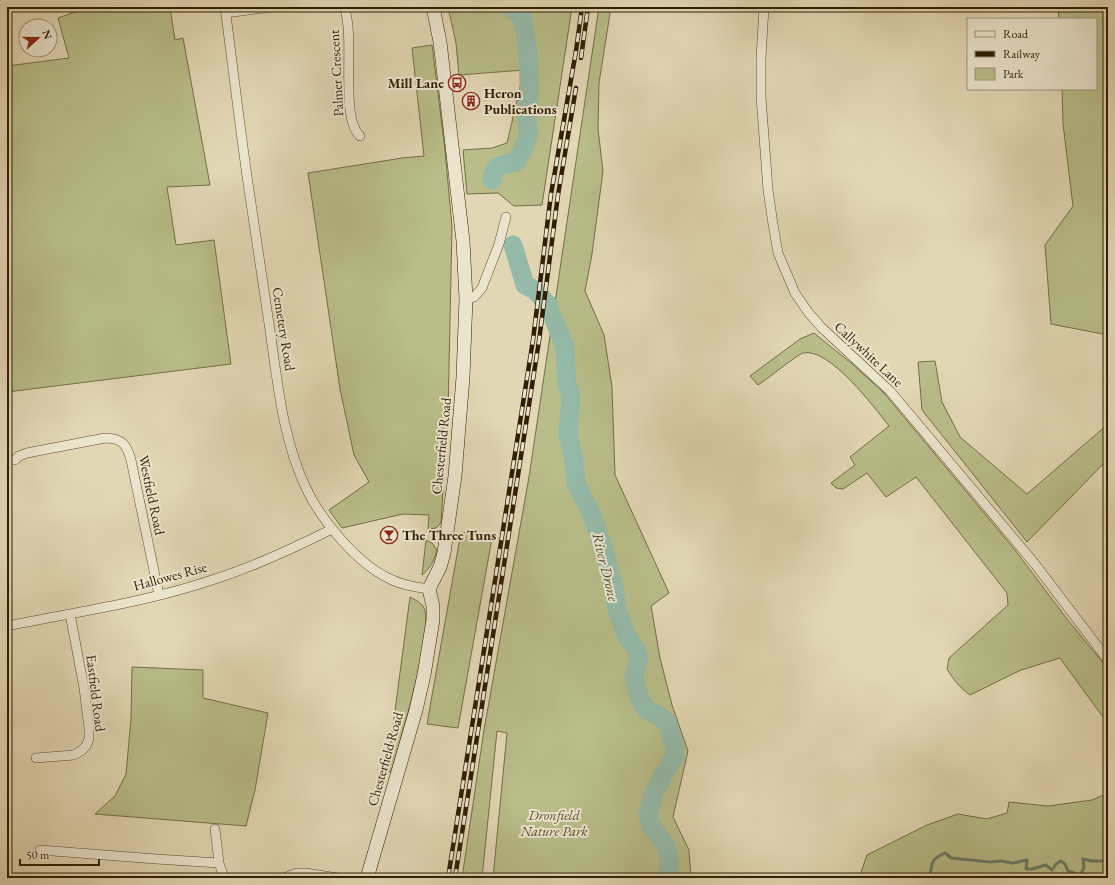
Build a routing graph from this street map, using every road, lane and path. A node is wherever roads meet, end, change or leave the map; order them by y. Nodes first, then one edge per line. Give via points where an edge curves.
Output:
1 (271, 7) edge
2 (344, 7) edge
3 (433, 7) edge
4 (764, 7) edge
5 (225, 10) edge
6 (360, 136) dead end
7 (506, 217) dead end
8 (466, 299) junction
9 (15, 460) dead end
10 (332, 529) junction
11 (429, 589) junction
12 (159, 595) junction
13 (70, 614) junction
14 (7, 626) edge
15 (1108, 660) edge
16 (36, 758) dead end
17 (215, 829) dead end
18 (40, 850) dead end
19 (219, 863) junction
20 (224, 878) edge
21 (284, 878) edge
22 (338, 878) edge
23 (367, 878) edge

1 - 5 street
2 - 6 street, Palmer Crescent via 348,21 352,123
3 - 8 main road, Chesterfield Road via 440,42 463,241
4 - 15 street, Callywhite Lane via 761,97 768,190 778,253 795,293 821,327 876,376 904,408 1035,564
5 - 10 street, Cemetery Road via 282,408 290,444 307,491
7 - 8 street via 499,244 482,288 474,297
8 - 11 main road, Chesterfield Road via 455,476 444,553
9 - 12 street, Westfield Road via 27,453 105,438 114,438 125,445 131,460
10 - 11 street, Cemetery Road via 358,557 379,574 401,584
10 - 12 street, Hallowes Rise via 252,566 214,580
11 - 23 main road, Chesterfield Road via 433,620 419,698
12 - 13 street, Hallowes Rise
13 - 14 street, Hallowes Rise
13 - 16 street, Eastfield Road via 84,688 88,739 86,746 74,755
17 - 19 street
18 - 19 street
19 - 20 street
21 - 22 street via 305,873

